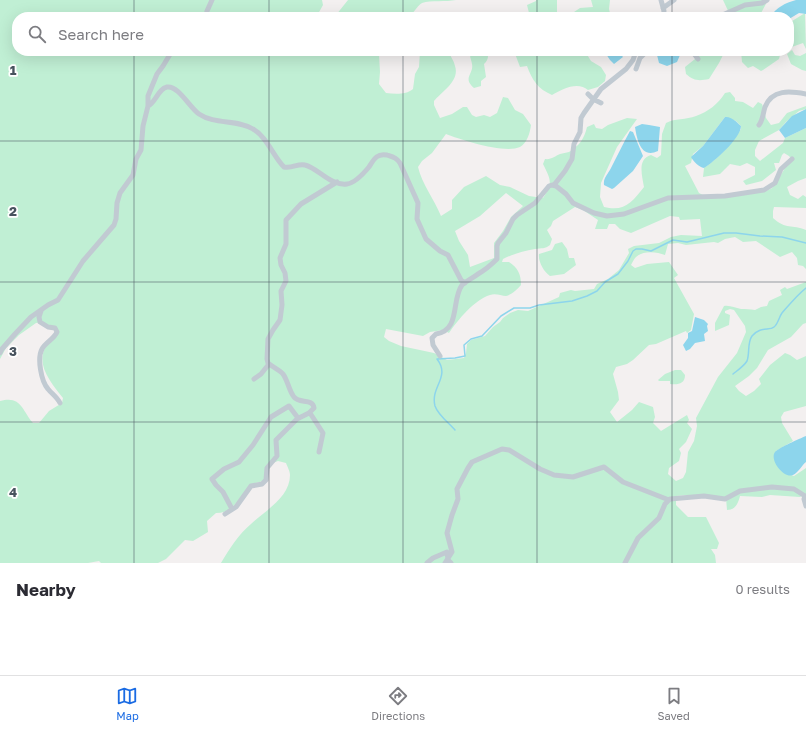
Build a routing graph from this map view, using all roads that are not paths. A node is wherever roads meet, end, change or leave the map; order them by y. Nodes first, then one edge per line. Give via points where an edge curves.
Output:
1 (212, 0) edge
2 (661, 0) edge
3 (674, 0) edge
4 (767, 0) edge
5 (663, 8) junction
6 (207, 12) edge
7 (663, 12) edge
8 (729, 12) edge
9 (170, 56) edge
10 (634, 56) edge
11 (642, 56) edge
12 (696, 56) edge
13 (698, 59) dead end
14 (636, 69) dead end
15 (588, 94) dead end
16 (806, 94) edge
17 (593, 99) junction
18 (601, 103) dead end
19 (148, 106) junction
20 (759, 125) dead end
21 (792, 159) dead end
22 (337, 182) junction
23 (554, 185) junction
24 (465, 284) junction
25 (41, 310) junction
26 (0, 354) edge
27 (440, 356) dead end
28 (269, 364) junction
29 (254, 379) dead end
30 (60, 403) dead end
31 (310, 413) junction
32 (298, 418) junction
33 (319, 452) dead end
34 (806, 496) edge
35 (669, 500) junction
36 (806, 506) edge
37 (232, 509) junction
38 (225, 514) dead end
39 (448, 562) edge
40 (427, 563) edge
41 (625, 563) edge

1 - 6 street
2 - 5 street
3 - 5 street
4 - 8 street
5 - 7 street
9 - 19 street via 155,79 148,96
10 - 17 street via 626,69 601,89
11 - 14 street
12 - 13 street
15 - 17 street
16 - 20 street via 788,92 774,96 767,104
17 - 18 street
17 - 23 street via 582,118 572,159
19 - 22 street via 153,104 164,88 174,88 199,114 252,128 284,167 307,165 324,177
19 - 25 street via 134,175 120,193 114,225 83,262 58,300
21 - 23 street via 781,169 775,183 764,190 725,196 668,198 624,214 607,216 573,203
22 - 24 street via 353,182 367,170 377,156 384,154 396,158 418,203 418,220 426,238 448,255
22 - 28 street via 301,204 286,220 286,244 280,258 286,281 281,291 280,320 268,340
23 - 24 street via 546,189 535,204 514,217 498,243 497,259
24 - 27 street via 460,290 450,326 432,338
25 - 26 street via 14,334
25 - 30 street via 40,322 55,328 57,332 40,354 44,383
28 - 29 street
28 - 31 street via 283,374 294,398 312,404 314,408
31 - 32 street
31 - 33 street via 323,433
32 - 37 street via 276,440 277,456 267,468 266,480 262,484 251,486
32 - 37 street via 289,406 274,414 242,458 212,479
34 - 35 street via 794,489 772,487 740,491 726,499 704,496
34 - 36 street
35 - 39 street via 624,482 606,468 573,477 554,476 509,450 502,449 470,464 458,487 458,499 447,533 452,552
35 - 41 street via 659,518 635,542
37 - 38 street
39 - 40 street via 447,552

